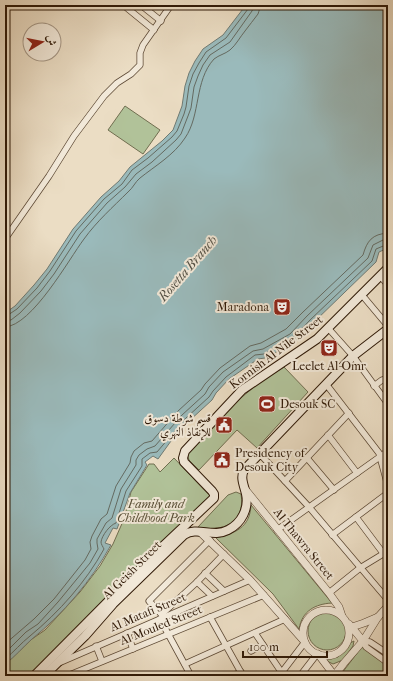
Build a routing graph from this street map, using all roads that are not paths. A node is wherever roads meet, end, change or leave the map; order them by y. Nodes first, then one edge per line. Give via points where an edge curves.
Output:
1 (141, 5) edge
2 (171, 5) edge
3 (127, 8) dead end
4 (161, 21) junction
5 (154, 30) junction
6 (5, 239) edge
7 (388, 268) edge
8 (380, 276) junction
9 (388, 285) edge
10 (362, 295) junction
11 (328, 328) junction
12 (388, 328) edge
13 (353, 356) junction
14 (388, 378) edge
15 (326, 384) junction
16 (374, 386) junction
17 (388, 393) edge
18 (381, 394) junction
19 (388, 404) edge
20 (349, 413) junction
21 (328, 435) junction
22 (388, 451) edge
23 (260, 454) junction
24 (380, 457) junction
25 (307, 458) junction
26 (357, 473) junction
27 (285, 481) junction
28 (388, 486) edge
29 (244, 489) junction
30 (334, 490) junction
31 (388, 493) edge
32 (214, 494) joint
33 (309, 507) junction
34 (356, 517) junction
35 (278, 530) junction
36 (200, 532) junction
37 (332, 535) junction
38 (210, 540) junction
39 (385, 552) edge
40 (224, 554) junction
41 (360, 568) junction
42 (205, 573) junction
43 (250, 580) junction
44 (197, 582) junction
45 (224, 591) junction
46 (329, 593) junction
47 (264, 595) junction
48 (212, 596) junction
49 (388, 600) edge
50 (387, 610) edge
51 (378, 616) junction
52 (162, 617) junction
53 (210, 617) junction
54 (285, 619) junction
55 (347, 621) junction
56 (128, 632) junction
57 (255, 633) junction
58 (169, 634) junction
59 (363, 641) junction
60 (304, 642) junction
61 (263, 645) junction
62 (96, 646) junction
63 (226, 646) junction
64 (133, 649) junction
65 (251, 651) dead end
66 (317, 654) junction
67 (388, 654) edge
68 (102, 662) junction
69 (388, 663) edge
70 (56, 664) junction
71 (185, 664) junction
72 (242, 674) edge
73 (282, 675) edge
74 (34, 676) edge
75 (44, 676) edge
76 (67, 676) edge
77 (191, 676) edge
78 (232, 676) edge
79 (300, 676) edge
80 (334, 676) edge

1 - 4 street
2 - 4 street
3 - 5 street
4 - 5 street
5 - 6 street via 141,50 140,65 104,96
7 - 8 main road, Kornish Al Nile Street
8 - 9 street
8 - 10 main road, Kornish Al Nile Street
10 - 11 main road, Kornish Al Nile Street
10 - 12 street
11 - 13 street
11 - 32 main road, Kornish Al Nile Street via 310,344 237,395 183,454 184,462
12 - 13 main road, Al Geish Street
13 - 15 main road, Al Geish Street
13 - 16 street
14 - 16 street
15 - 20 street
15 - 23 main road, Al Geish Street
16 - 18 street
17 - 18 street
18 - 19 street
20 - 21 street
20 - 24 street
21 - 25 street
21 - 26 street
22 - 24 street
23 - 27 street
23 - 29 main road, Al Geish Street via 243,473
24 - 26 street
24 - 28 street
25 - 27 street
25 - 30 street
26 - 30 street
27 - 33 street
29 - 35 street, Al Thawra Street
29 - 36 main road, Al Geish Street via 246,507 238,523 223,532
30 - 33 street
31 - 34 street
32 - 74 main road, Al Geish Street via 213,500 159,550
33 - 35 street
33 - 37 street
34 - 37 street
34 - 39 street
35 - 46 street, Al Thawra Street
36 - 38 street
36 - 70 main road, Al Geish Street via 184,535
37 - 41 street
38 - 40 street
38 - 52 street via 150,600 149,603
39 - 41 street
40 - 42 street
40 - 43 street
41 - 46 street
41 - 49 street
42 - 44 street
42 - 45 street
43 - 45 street, Al Matafi Street
43 - 47 street
44 - 48 street
44 - 52 street
45 - 48 street, Al Matafi Street
46 - 55 street, Al Thawra Street
47 - 53 street, Al Mouled Street
47 - 54 street
48 - 52 street, Al Matafi Street
50 - 51 street
51 - 55 street via 364,623
51 - 59 street
52 - 56 street, Al Matafi Street
52 - 58 street
53 - 58 street, Al Mouled Street
53 - 63 street
54 - 57 street
54 - 60 street
55 - 59 street, Al Thawra Street
55 - 60 street via 333,610 323,609 313,613 304,625
55 - 66 street via 349,634 342,649 331,655
56 - 62 street, Al Matafi Street
56 - 64 street
57 - 61 street
57 - 63 street
58 - 64 street, Al Mouled Street
58 - 71 street
59 - 67 street, Al Thawra Street via 370,642
59 - 69 street, Al Thawra Street via 366,647
59 - 80 street
60 - 66 street
60 - 73 street
61 - 65 street
61 - 73 street
62 - 68 street
62 - 70 street, Al Matafi Street
63 - 71 street
63 - 72 street
64 - 68 street, Al Mouled Street
66 - 79 street
66 - 80 street
68 - 76 street, Al Mouled Street
70 - 75 main road, Al Geish Street
71 - 77 street
72 - 78 street

